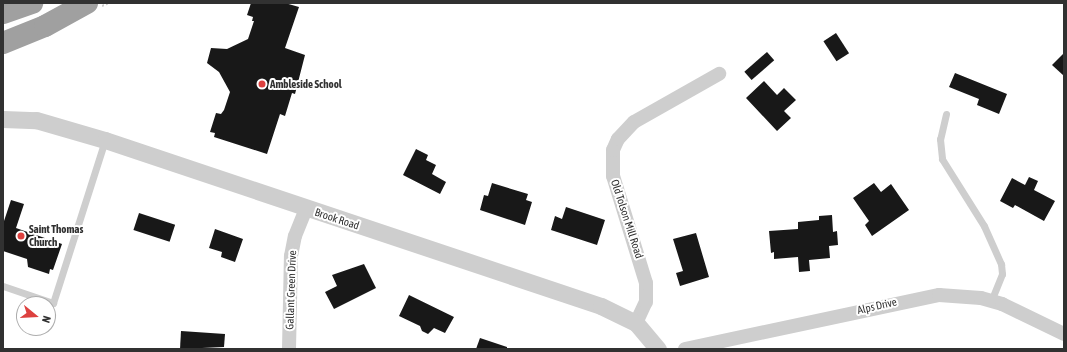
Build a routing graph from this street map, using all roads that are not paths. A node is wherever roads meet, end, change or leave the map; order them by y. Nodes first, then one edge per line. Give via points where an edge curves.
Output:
1 (32, 3) edge
2 (87, 3) edge
3 (3, 13) edge
4 (3, 43) edge
5 (719, 74) dead end
6 (946, 114) dead end
7 (3, 119) edge
8 (105, 140) junction
9 (306, 209) junction
10 (3, 286) edge
11 (992, 300) junction
12 (636, 323) junction
13 (1064, 334) edge
14 (289, 349) edge
15 (658, 349) edge
16 (685, 349) edge

1 - 3 highway
2 - 4 highway via 45,26
5 - 12 street, Old Tolson Mill Road via 634,122 618,138 613,150 613,176 646,283 646,302
6 - 11 lane via 940,139 942,159 984,226 1001,264 1002,274
7 - 8 street, Brook Road via 36,120
8 - 9 street, Brook Road
8 - 10 lane via 53,303
9 - 12 street, Brook Road via 601,306
9 - 14 street, Gallant Green Drive via 295,236 291,256
11 - 13 street, Alps Drive
11 - 16 street, Alps Drive via 960,295 919,297
12 - 15 street, Brook Road

